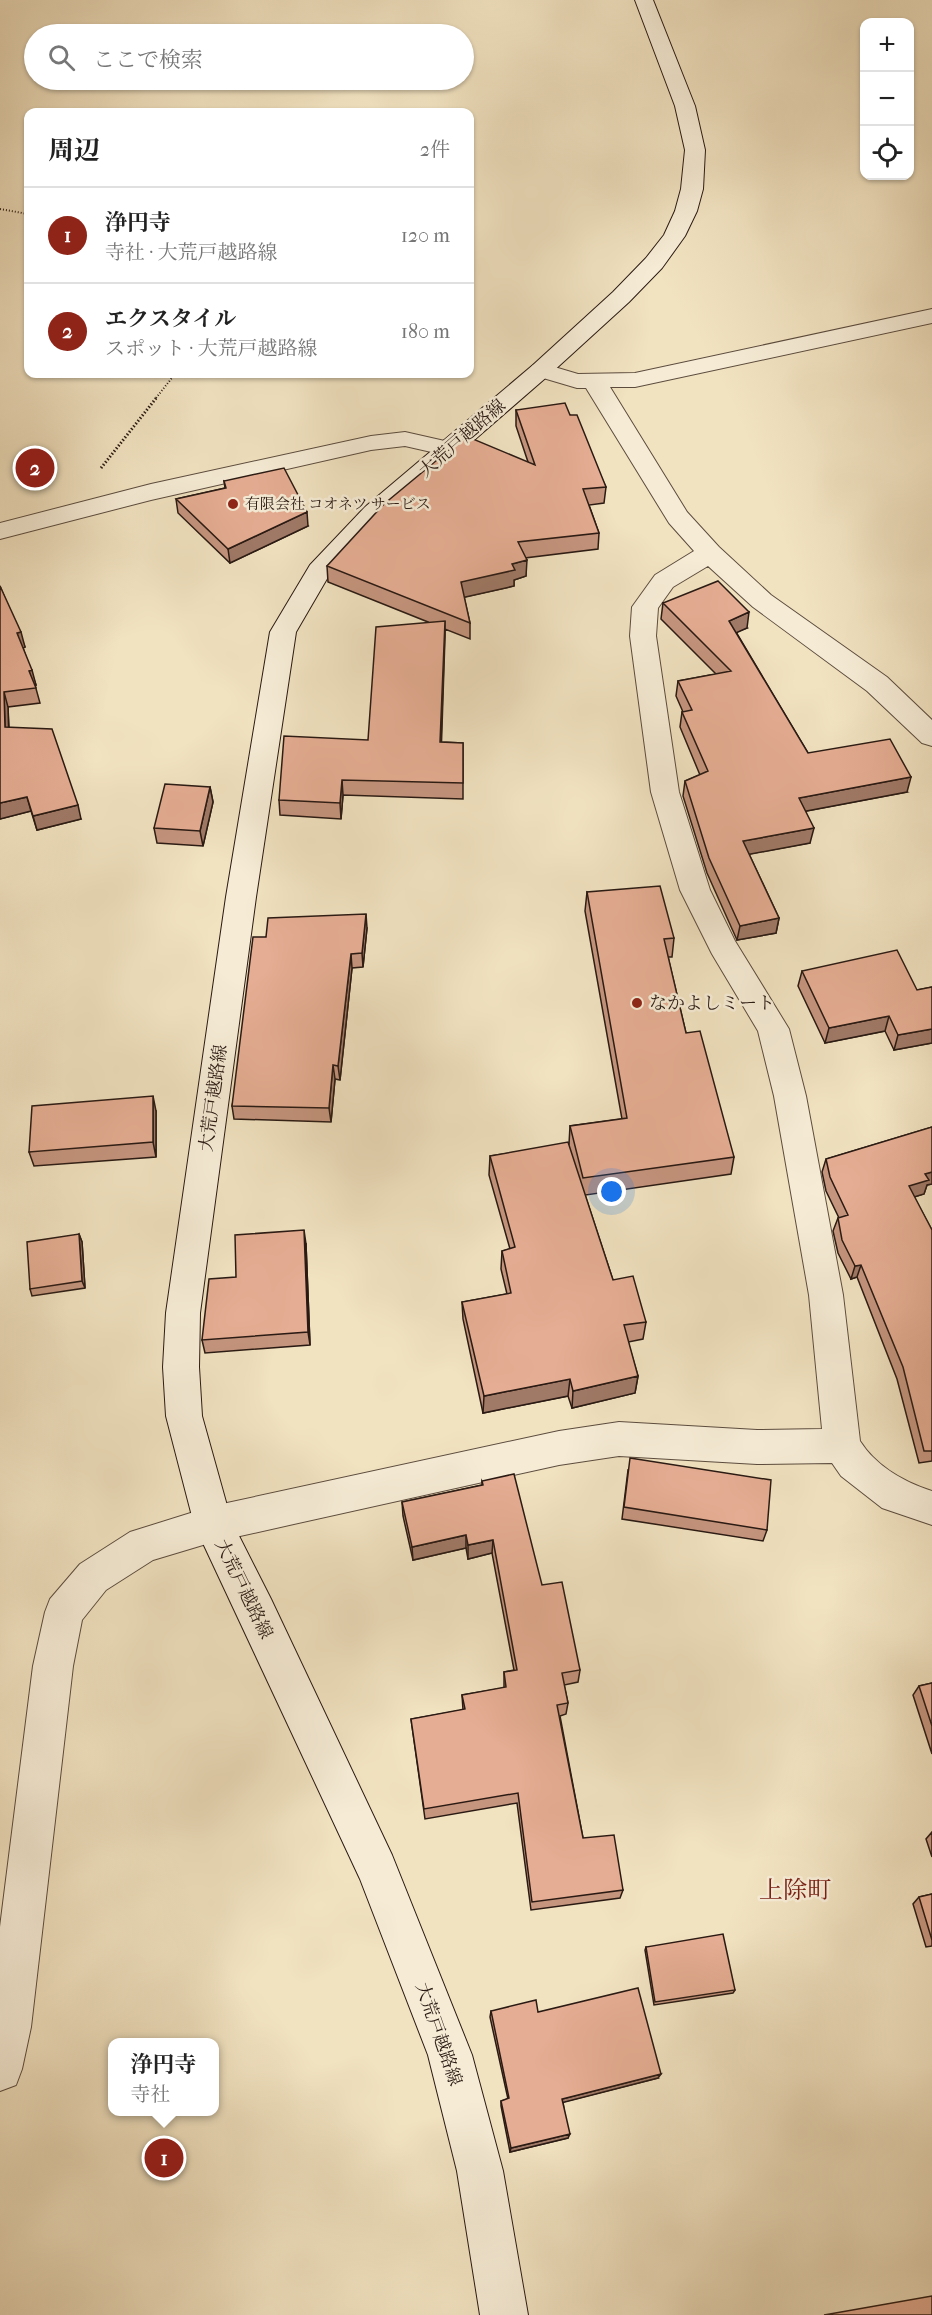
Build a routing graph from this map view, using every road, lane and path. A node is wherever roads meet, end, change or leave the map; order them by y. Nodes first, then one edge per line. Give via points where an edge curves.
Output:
1 (644, 0) edge
2 (0, 209) edge
3 (24, 213) edge
4 (932, 316) edge
5 (541, 370) junction
6 (172, 378) edge
7 (596, 382) junction
8 (449, 449) junction
9 (64, 516) junction
10 (0, 531) edge
11 (710, 553) junction
12 (932, 736) edge
13 (842, 1446) junction
14 (932, 1508) edge
15 (213, 1524) junction
16 (0, 2069) edge
17 (504, 2315) edge

1 - 5 street, 大荒戸越路線 via 685,106 695,150 689,200 674,236 654,263
2 - 3 path
4 - 7 street via 635,380
5 - 7 street via 577,381
5 - 8 street, 大荒戸越路線
6 - 9 path
7 - 11 street via 678,517
8 - 9 street via 405,439 371,443 151,492
8 - 15 street, 大荒戸越路線 via 374,513 319,571 283,632 241,897 183,1313 184,1416
9 - 10 street
11 - 12 street via 762,602 877,684
11 - 13 street via 664,580 645,607 643,636 665,792 695,890 773,1029 790,1096 826,1295
13 - 14 street via 854,1464 895,1496
13 - 15 street via 757,1447 619,1439 559,1448
15 - 16 street via 143,1545 93,1577 64,1612 53,1666 9,2027
15 - 17 street, 大荒戸越路線 via 377,1870 450,2055 480,2171

